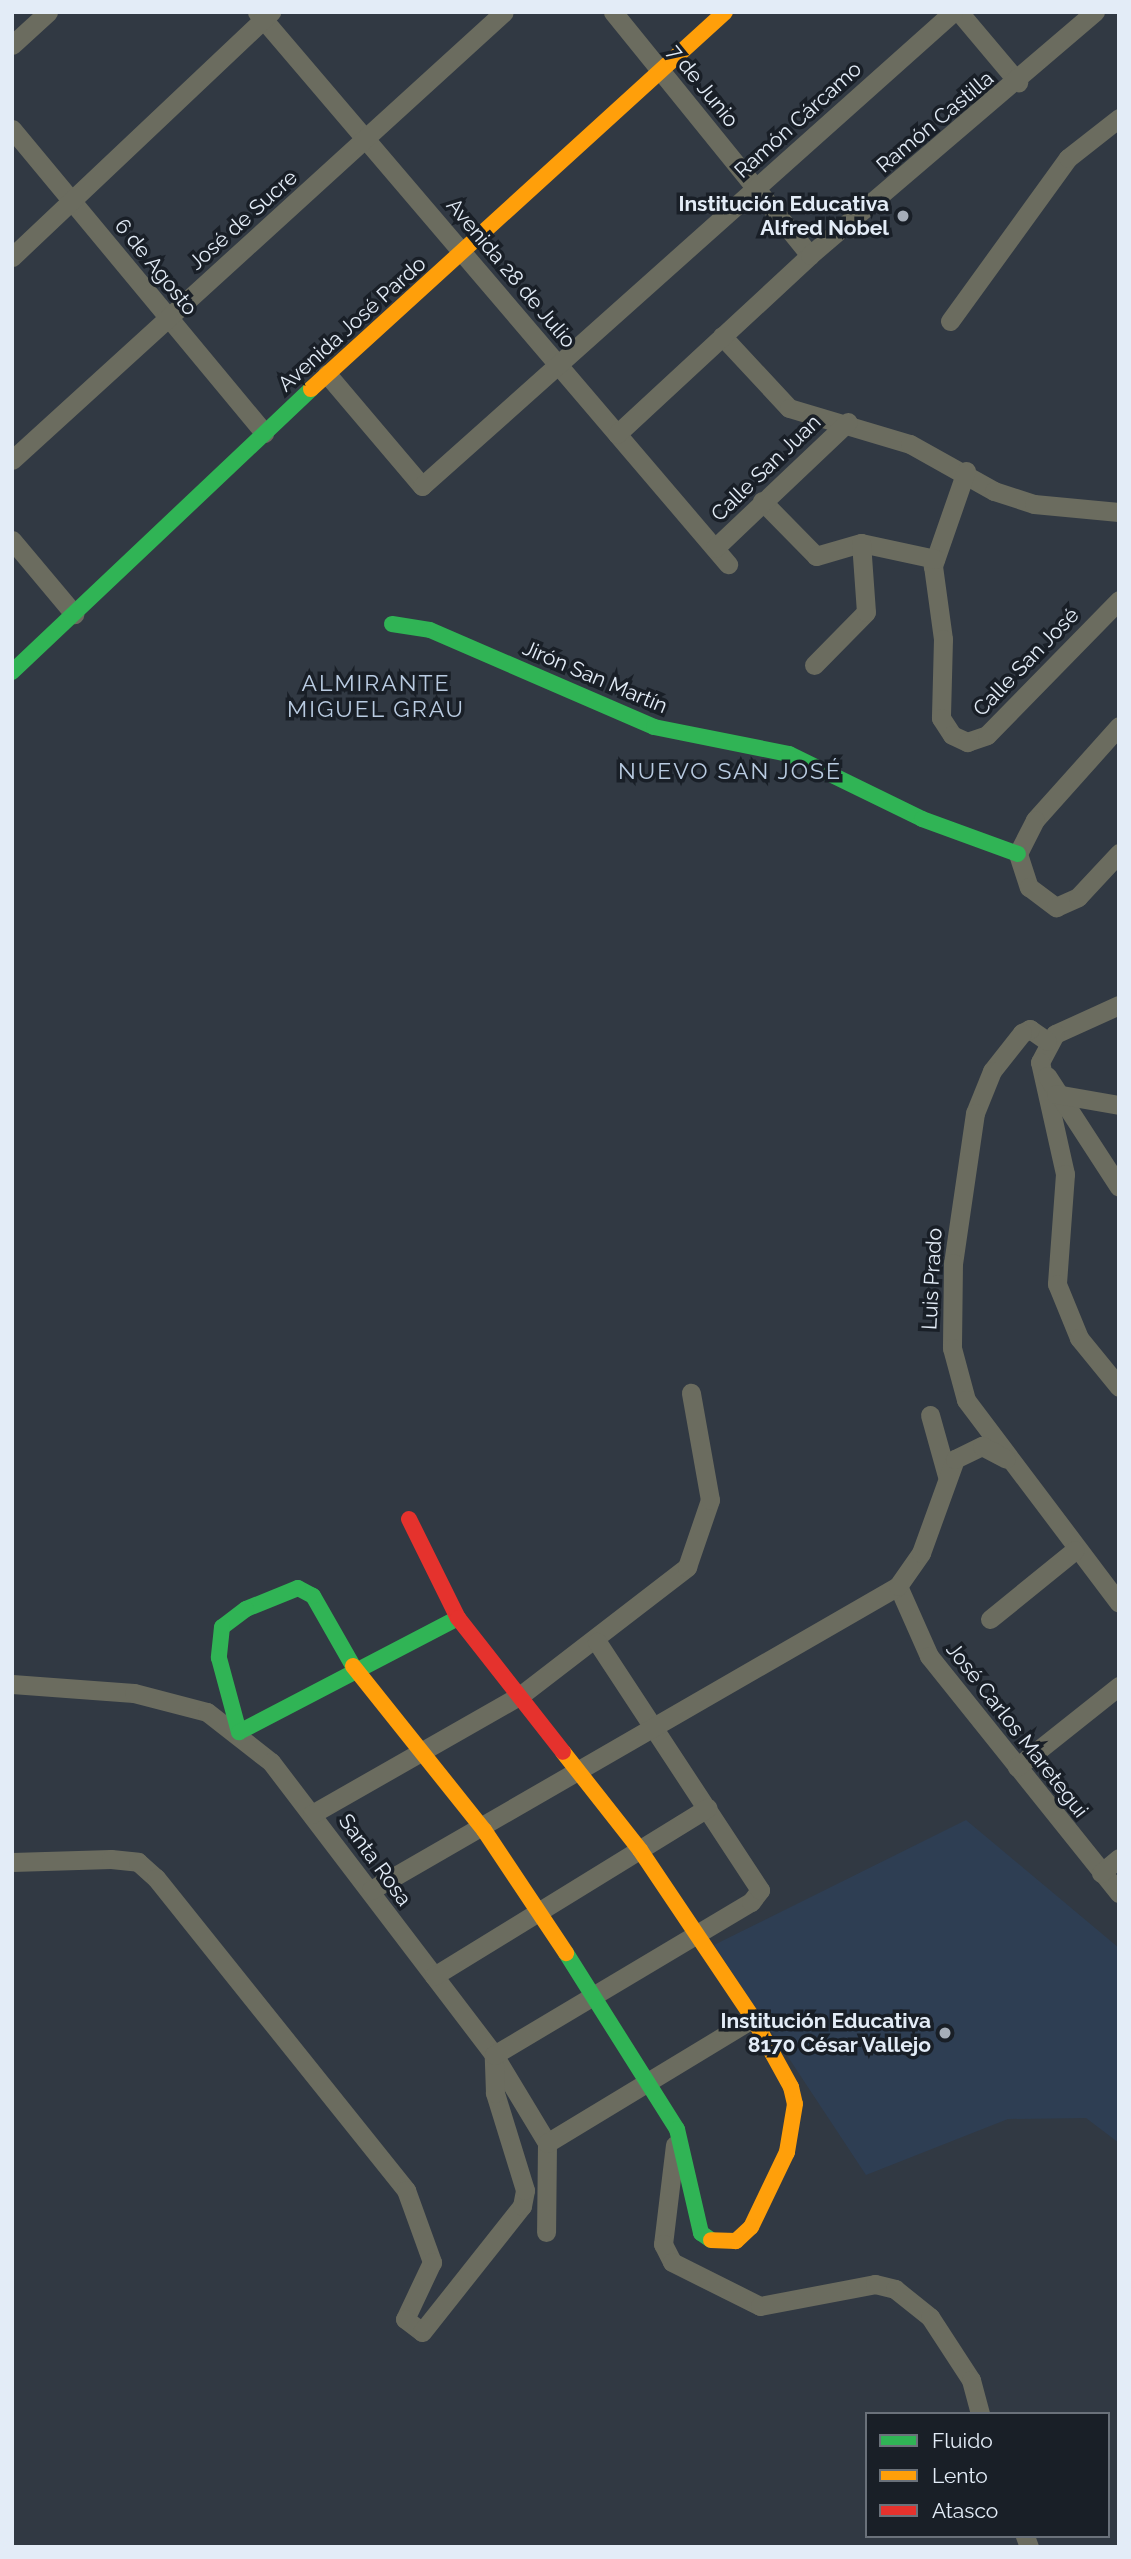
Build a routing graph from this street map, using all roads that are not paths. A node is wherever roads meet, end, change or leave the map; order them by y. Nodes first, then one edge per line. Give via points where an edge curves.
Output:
1 (48, 12) edge
2 (503, 12) edge
3 (613, 12) edge
4 (725, 12) edge
5 (953, 12) edge
6 (960, 12) edge
7 (1095, 12) edge
8 (264, 15) edge
9 (12, 45) edge
10 (660, 69) junction
11 (1018, 82) junction
12 (1119, 118) edge
13 (12, 129) edge
14 (368, 136) junction
15 (756, 188) junction
16 (73, 202) junction
17 (463, 250) junction
18 (810, 255) junction
19 (12, 257) edge
20 (168, 318) junction
21 (950, 321) dead end
22 (722, 336) junction
23 (558, 365) junction
24 (327, 374) junction
25 (848, 422) junction
26 (264, 433) junction
27 (617, 435) junction
28 (12, 460) edge
29 (966, 471) junction
30 (762, 501) junction
31 (1119, 512) edge
32 (12, 540) edge
33 (861, 543) junction
34 (715, 548) junction
35 (934, 559) junction
36 (728, 564) dead end
37 (1119, 600) edge
38 (74, 614) junction
39 (392, 624) dead end
40 (814, 665) dead end
41 (12, 672) edge
42 (1119, 726) edge
43 (1119, 853) edge
44 (1018, 854) junction
45 (1119, 1006) edge
46 (1047, 1041) junction
47 (1040, 1062) junction
48 (1056, 1094) junction
49 (1119, 1105) edge
50 (1119, 1187) edge
51 (1119, 1387) edge
52 (691, 1393) dead end
53 (930, 1415) dead end
54 (1006, 1459) junction
55 (947, 1476) junction
56 (409, 1519) dead end
57 (1074, 1550) junction
58 (898, 1586) junction
59 (1119, 1603) edge
60 (458, 1618) junction
61 (990, 1619) dead end
62 (597, 1642) junction
63 (356, 1671) junction
64 (12, 1684) edge
65 (1119, 1686) edge
66 (521, 1695) junction
67 (653, 1726) junction
68 (239, 1732) junction
69 (422, 1752) junction
70 (1017, 1767) junction
71 (578, 1770) junction
72 (706, 1808) junction
73 (312, 1814) junction
74 (484, 1829) junction
75 (640, 1850) junction
76 (1119, 1858) edge
77 (12, 1862) edge
78 (1101, 1873) junction
79 (371, 1891) junction
80 (1119, 1893) edge
81 (535, 1914) junction
82 (695, 1935) junction
83 (434, 1976) junction
84 (596, 1998) junction
85 (753, 2018) junction
86 (494, 2055) junction
87 (651, 2079) junction
88 (677, 2129) junction
89 (547, 2143) junction
90 (547, 2232) dead end
91 (979, 2412) edge

1 - 9 street
2 - 14 street, José de Sucre
3 - 10 street, 7 de Junio
4 - 10 street, Avenida José Pardo
5 - 15 street, Ramón Cárcamo
6 - 11 street
7 - 11 street, Ramón Castilla
8 - 14 street, Avenida 28 de Julio
8 - 16 street
10 - 15 street, 7 de Junio
10 - 17 street, Avenida José Pardo
11 - 18 street, Ramón Castilla
12 - 21 street via 1068,158
13 - 16 street, 6 de Agosto
14 - 17 street, Avenida 28 de Julio
14 - 20 street, José de Sucre
15 - 18 street, 7 de Junio
15 - 23 street, Ramón Cárcamo
16 - 19 street
16 - 20 street, 6 de Agosto
17 - 23 street, Avenida 28 de Julio
17 - 24 street, Avenida José Pardo
18 - 22 street, Ramón Castilla
20 - 26 street, 6 de Agosto
20 - 28 street, José de Sucre
22 - 25 street via 789,408
22 - 27 street, Ramón Castilla
23 - 24 street, Ramón Cárcamo via 422,486
23 - 27 street, Avenida 28 de Julio
24 - 26 street, Avenida José Pardo
25 - 29 street
25 - 30 street, Calle San Juan
26 - 38 street, Avenida José Pardo
27 - 34 street, Avenida 28 de Julio
29 - 31 street via 994,491 1034,504
29 - 35 street
30 - 33 street via 816,556
30 - 34 street, Calle San Juan
32 - 38 street
33 - 35 street
33 - 40 street via 866,612
34 - 36 street, Avenida 28 de Julio
35 - 37 street, Calle San José via 943,639 941,718 960,740 975,741 996,728
38 - 41 street, Avenida José Pardo
39 - 44 street, Jirón San Martín via 430,630 654,727 789,754 922,819
42 - 44 street via 1035,820
43 - 44 street via 1078,897 1056,907 1029,887
45 - 46 street via 1071,1024
46 - 47 street
46 - 54 street, Luis Prado via 1026,1029 992,1071 964,1164 953,1264 949,1316 956,1374
47 - 48 street
47 - 51 street via 1065,1174 1057,1284 1079,1338
48 - 49 street
48 - 50 street
52 - 62 street via 709,1475 706,1528 687,1567 665,1590
53 - 55 street
54 - 55 street via 982,1446 967,1449
54 - 57 street, Luis Prado
55 - 58 street via 920,1553
56 - 60 street
57 - 59 street, Luis Prado
57 - 61 street
58 - 67 street
58 - 70 street, José Carlos Maretegui via 929,1656
60 - 63 street
60 - 66 street
62 - 66 street
62 - 67 street
63 - 68 street
63 - 68 street via 313,1596 298,1588 246,1609 222,1627 218,1638
63 - 69 street
64 - 68 street, Santa Rosa via 134,1693 207,1712
65 - 70 street
66 - 69 street
66 - 71 street
67 - 71 street
67 - 72 street
68 - 73 street, Santa Rosa
69 - 73 street
69 - 74 street
70 - 78 street, José Carlos Maretegui
71 - 74 street
71 - 75 street
72 - 75 street
72 - 82 street via 760,1889 751,1902
73 - 79 street, Santa Rosa
74 - 79 street
74 - 81 street
75 - 81 street
75 - 82 street
76 - 78 street
77 - 86 street via 138,1862 156,1878 409,2195 432,2262 405,2319 416,2332 472,2276 522,2206 525,2190 495,2093
78 - 80 street, José Carlos Maretegui
79 - 83 street, Santa Rosa
81 - 83 street
81 - 84 street
82 - 84 street
82 - 85 street
83 - 86 street, Santa Rosa
84 - 86 street
84 - 87 street
85 - 87 street
85 - 88 street via 795,2104 787,2152 745,2237 717,2244 701,2233
86 - 89 street, Santa Rosa
87 - 88 street
87 - 89 street
88 - 91 street via 663,2244 672,2262 760,2306 875,2284 895,2289 930,2318 971,2380
89 - 90 street

